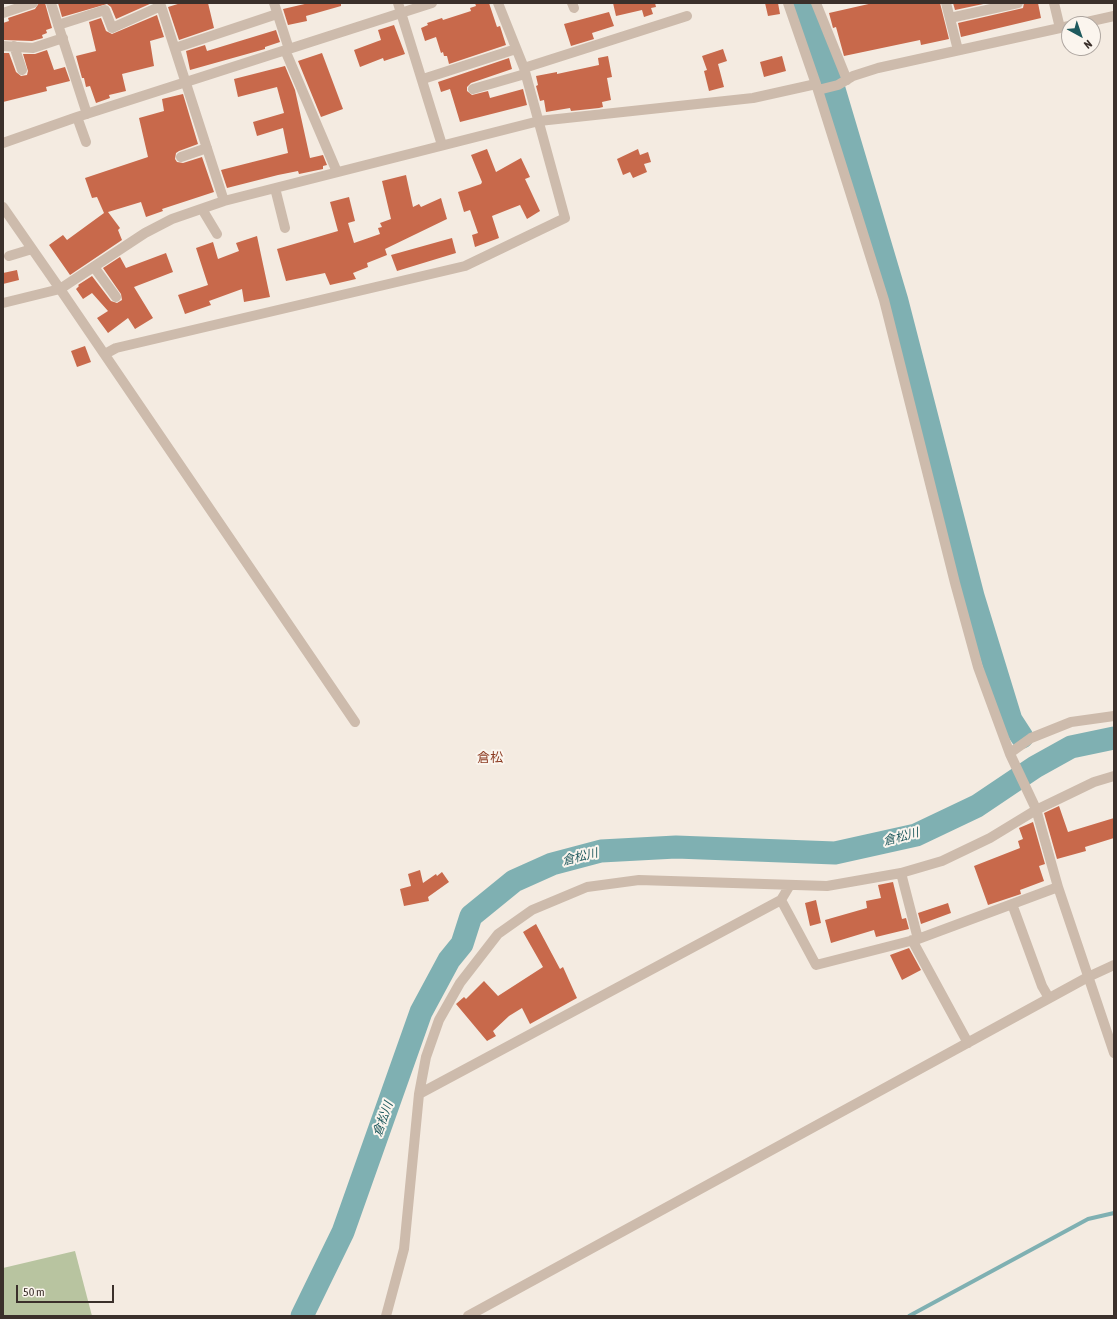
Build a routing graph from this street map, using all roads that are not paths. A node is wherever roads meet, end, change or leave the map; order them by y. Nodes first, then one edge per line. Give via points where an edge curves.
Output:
1 (33, 3) edge
2 (51, 3) edge
3 (398, 3) edge
4 (432, 3) edge
5 (498, 3) edge
6 (788, 3) edge
7 (816, 3) edge
8 (946, 3) edge
9 (1018, 3) edge
10 (1054, 3) edge
11 (161, 5) edge
12 (277, 6) edge
13 (3, 13) edge
14 (401, 13) junction
15 (687, 16) dead end
16 (1114, 16) edge
17 (950, 18) junction
18 (1061, 18) edge
19 (1101, 19) edge
20 (58, 25) junction
21 (1061, 28) edge
22 (63, 38) junction
23 (3, 46) edge
24 (14, 46) junction
25 (175, 48) junction
26 (516, 49) junction
27 (287, 50) junction
28 (958, 50) junction
29 (22, 70) dead end
30 (525, 71) junction
31 (423, 79) junction
32 (187, 82) junction
33 (843, 82) junction
34 (820, 88) junction
35 (473, 89) dead end
36 (82, 115) junction
37 (539, 121) junction
38 (86, 142) dead end
39 (3, 143) edge
40 (442, 145) junction
41 (207, 148) junction
42 (181, 157) dead end
43 (337, 172) junction
44 (276, 188) junction
45 (224, 201) junction
46 (3, 207) edge
47 (202, 209) junction
48 (285, 228) dead end
49 (217, 234) dead end
50 (32, 249) junction
51 (10, 256) dead end
52 (94, 267) junction
53 (60, 289) junction
54 (116, 297) dead end
55 (3, 303) edge
56 (105, 354) junction
57 (1114, 716) edge
58 (355, 722) dead end
59 (1010, 753) junction
60 (1114, 776) edge
61 (1036, 810) junction
62 (901, 873) junction
63 (790, 885) junction
64 (1058, 887) junction
65 (781, 900) junction
66 (1012, 904) junction
67 (915, 939) junction
68 (1114, 965) edge
69 (1088, 977) junction
70 (1049, 998) junction
71 (968, 1043) junction
72 (1114, 1053) edge
73 (419, 1094) junction
74 (386, 1316) edge
75 (468, 1316) edge

1 - 13 street
2 - 20 street
3 - 14 street
4 - 14 street
5 - 26 street
6 - 34 street
7 - 33 street
8 - 17 street
9 - 17 street
10 - 18 street
11 - 20 street via 112,28 105,10
11 - 25 street
12 - 25 street
12 - 27 street
14 - 27 street
14 - 31 street
15 - 30 street
16 - 19 street
17 - 28 street
20 - 22 street
21 - 28 street
22 - 24 street via 33,48
22 - 36 street
23 - 24 street
24 - 29 street
25 - 32 street
26 - 30 street
26 - 31 street
27 - 32 street
27 - 43 street
28 - 33 street via 878,68
30 - 35 street
30 - 37 street
31 - 40 street
32 - 36 street
32 - 41 street
33 - 34 street
34 - 37 street via 754,98
34 - 59 street via 884,300 953,578 978,667
36 - 38 street
36 - 39 street
37 - 40 street
37 - 56 street via 565,218 465,266 116,348
40 - 43 street
41 - 42 street
41 - 45 street
43 - 44 street
44 - 45 street
44 - 48 street
45 - 47 street
46 - 50 street
47 - 49 street
47 - 52 street via 172,219 145,233
50 - 51 street
50 - 53 street
52 - 53 street
52 - 54 street
53 - 55 street
53 - 56 street
56 - 58 street
57 - 59 street via 1071,722 1031,738
59 - 61 street
60 - 61 street via 1094,782
61 - 62 street via 990,838 942,861
61 - 64 street
62 - 63 street via 827,886
62 - 67 street
63 - 65 street
63 - 73 street via 639,880 587,887 532,910 498,934 460,983 439,1020 426,1057
64 - 66 street
64 - 69 street
65 - 67 street via 816,965
65 - 73 street
66 - 67 street
66 - 70 street via 1042,986
67 - 71 street
68 - 69 street
69 - 70 street
69 - 72 street
70 - 71 street
71 - 75 street
73 - 74 street via 404,1249

